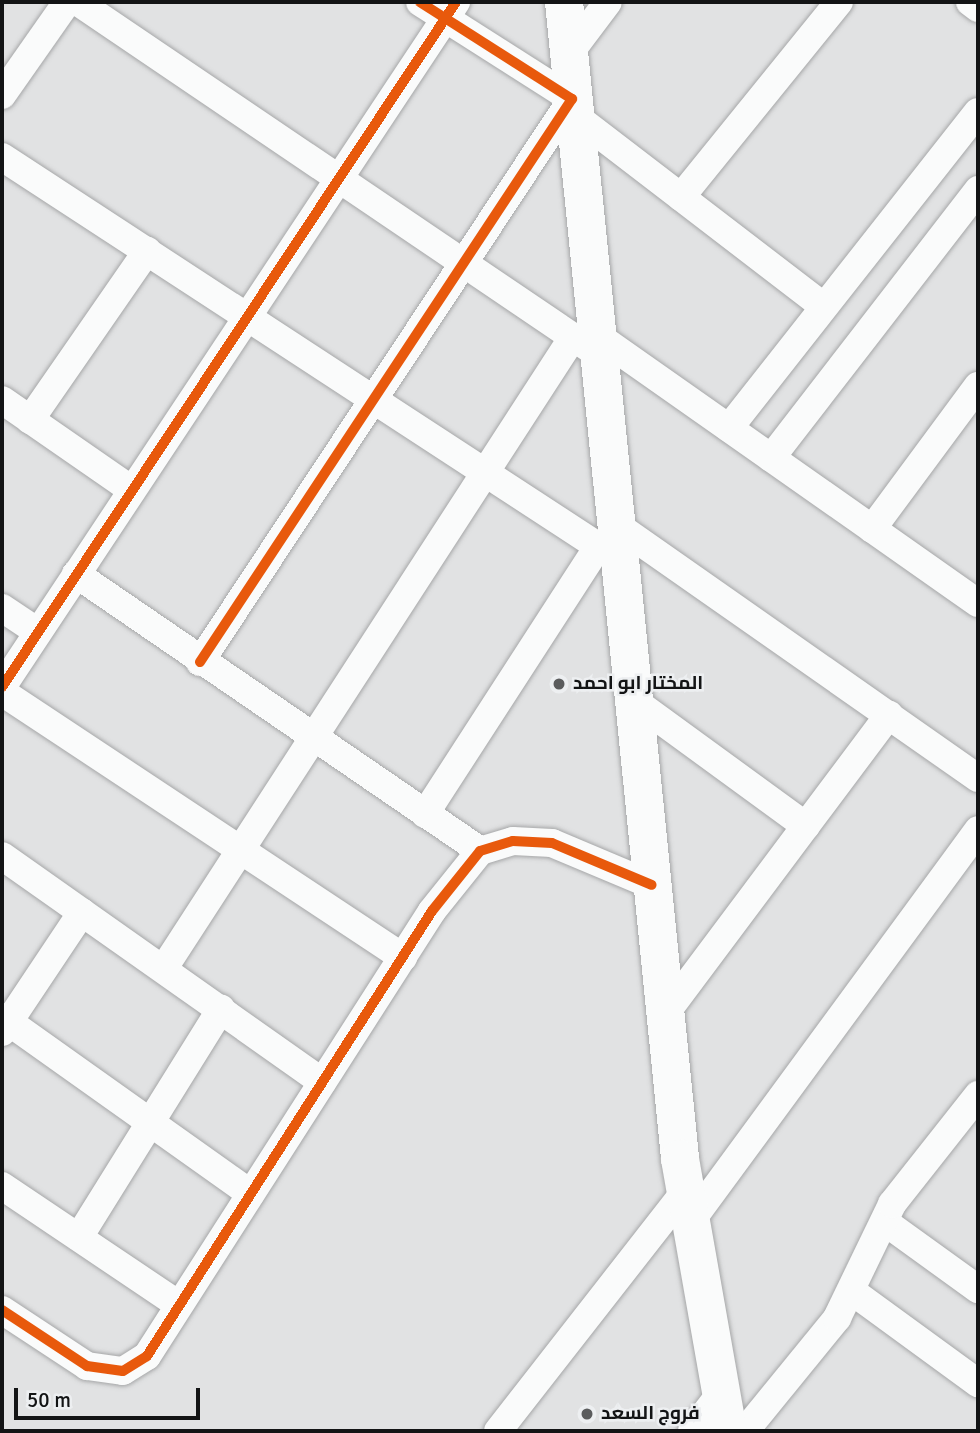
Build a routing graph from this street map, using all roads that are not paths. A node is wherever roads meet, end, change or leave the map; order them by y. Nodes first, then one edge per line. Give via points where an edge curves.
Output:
1 (67, 2) edge
2 (78, 2) edge
3 (420, 2) edge
4 (564, 2) edge
5 (608, 2) edge
6 (839, 2) edge
7 (970, 2) edge
8 (978, 8) edge
9 (451, 10) edge
10 (568, 55) junction
11 (2, 95) edge
12 (573, 107) junction
13 (978, 112) edge
14 (2, 157) edge
15 (339, 178) junction
16 (978, 190) edge
17 (681, 197) junction
18 (147, 251) junction
19 (464, 263) junction
20 (822, 305) junction
21 (247, 316) junction
22 (589, 341) junction
23 (978, 386) edge
24 (374, 399) junction
25 (2, 401) edge
26 (30, 420) junction
27 (729, 428) junction
28 (771, 458) junction
29 (485, 472) junction
30 (132, 490) junction
31 (872, 528) junction
32 (610, 544) junction
33 (76, 574) junction
34 (978, 603) edge
35 (2, 608) edge
36 (38, 632) junction
37 (200, 662) junction
38 (2, 689) edge
39 (633, 700) junction
40 (889, 716) junction
41 (311, 738) junction
42 (978, 778) edge
43 (425, 814) junction
44 (806, 826) junction
45 (978, 830) edge
46 (240, 849) junction
47 (480, 851) junction
48 (2, 856) edge
49 (652, 885) junction
50 (82, 912) junction
51 (403, 957) junction
52 (164, 968) junction
53 (221, 1009) junction
54 (665, 1014) junction
55 (4, 1024) edge
56 (322, 1082) junction
57 (978, 1095) edge
58 (151, 1123) junction
59 (2, 1186) edge
60 (251, 1194) junction
61 (688, 1206) junction
62 (885, 1222) junction
63 (79, 1237) junction
64 (978, 1289) edge
65 (853, 1292) junction
66 (179, 1305) junction
67 (2, 1310) edge
68 (978, 1383) edge
69 (721, 1393) junction
70 (498, 1431) edge
71 (692, 1431) edge
72 (728, 1431) edge
73 (745, 1431) edge

1 - 11 street
2 - 15 street
3 - 9 street
4 - 10 main road
5 - 10 street
6 - 17 street
7 - 8 street
9 - 12 street
9 - 15 street
10 - 12 main road
12 - 17 street
12 - 19 street
12 - 22 main road
13 - 20 street
14 - 18 street
15 - 19 street
15 - 21 street
16 - 28 street
17 - 20 street
18 - 21 street
18 - 26 street
19 - 22 street
19 - 24 street
20 - 27 street
21 - 24 street
21 - 30 street
22 - 27 street
22 - 29 street
22 - 32 main road
23 - 31 street
24 - 29 street
24 - 37 street
25 - 26 street
26 - 30 street
27 - 28 street
28 - 31 street
29 - 32 street
29 - 41 street
30 - 33 street
31 - 34 street
32 - 39 main road
32 - 40 street
32 - 43 street
33 - 36 street
33 - 37 street
35 - 36 street
36 - 38 street
37 - 41 street
38 - 46 street
39 - 44 street
39 - 49 main road
40 - 42 street
40 - 44 street
41 - 43 street
41 - 46 street
43 - 47 street
44 - 54 street
45 - 61 street
46 - 51 street
46 - 52 street
47 - 49 street via 513,841 552,843
47 - 51 street
48 - 50 street
49 - 54 main road
50 - 52 street
50 - 55 street
51 - 56 street
52 - 53 street
53 - 56 street
53 - 58 street
54 - 61 main road
55 - 58 street
56 - 60 street
57 - 62 street via 906,1185
58 - 60 street
58 - 63 street
59 - 63 street
60 - 66 street
61 - 69 main road
61 - 70 street
62 - 64 street
62 - 65 street
63 - 66 street
65 - 68 street
65 - 73 street
66 - 67 street via 147,1356 123,1371 87,1366
69 - 71 street
69 - 72 main road

